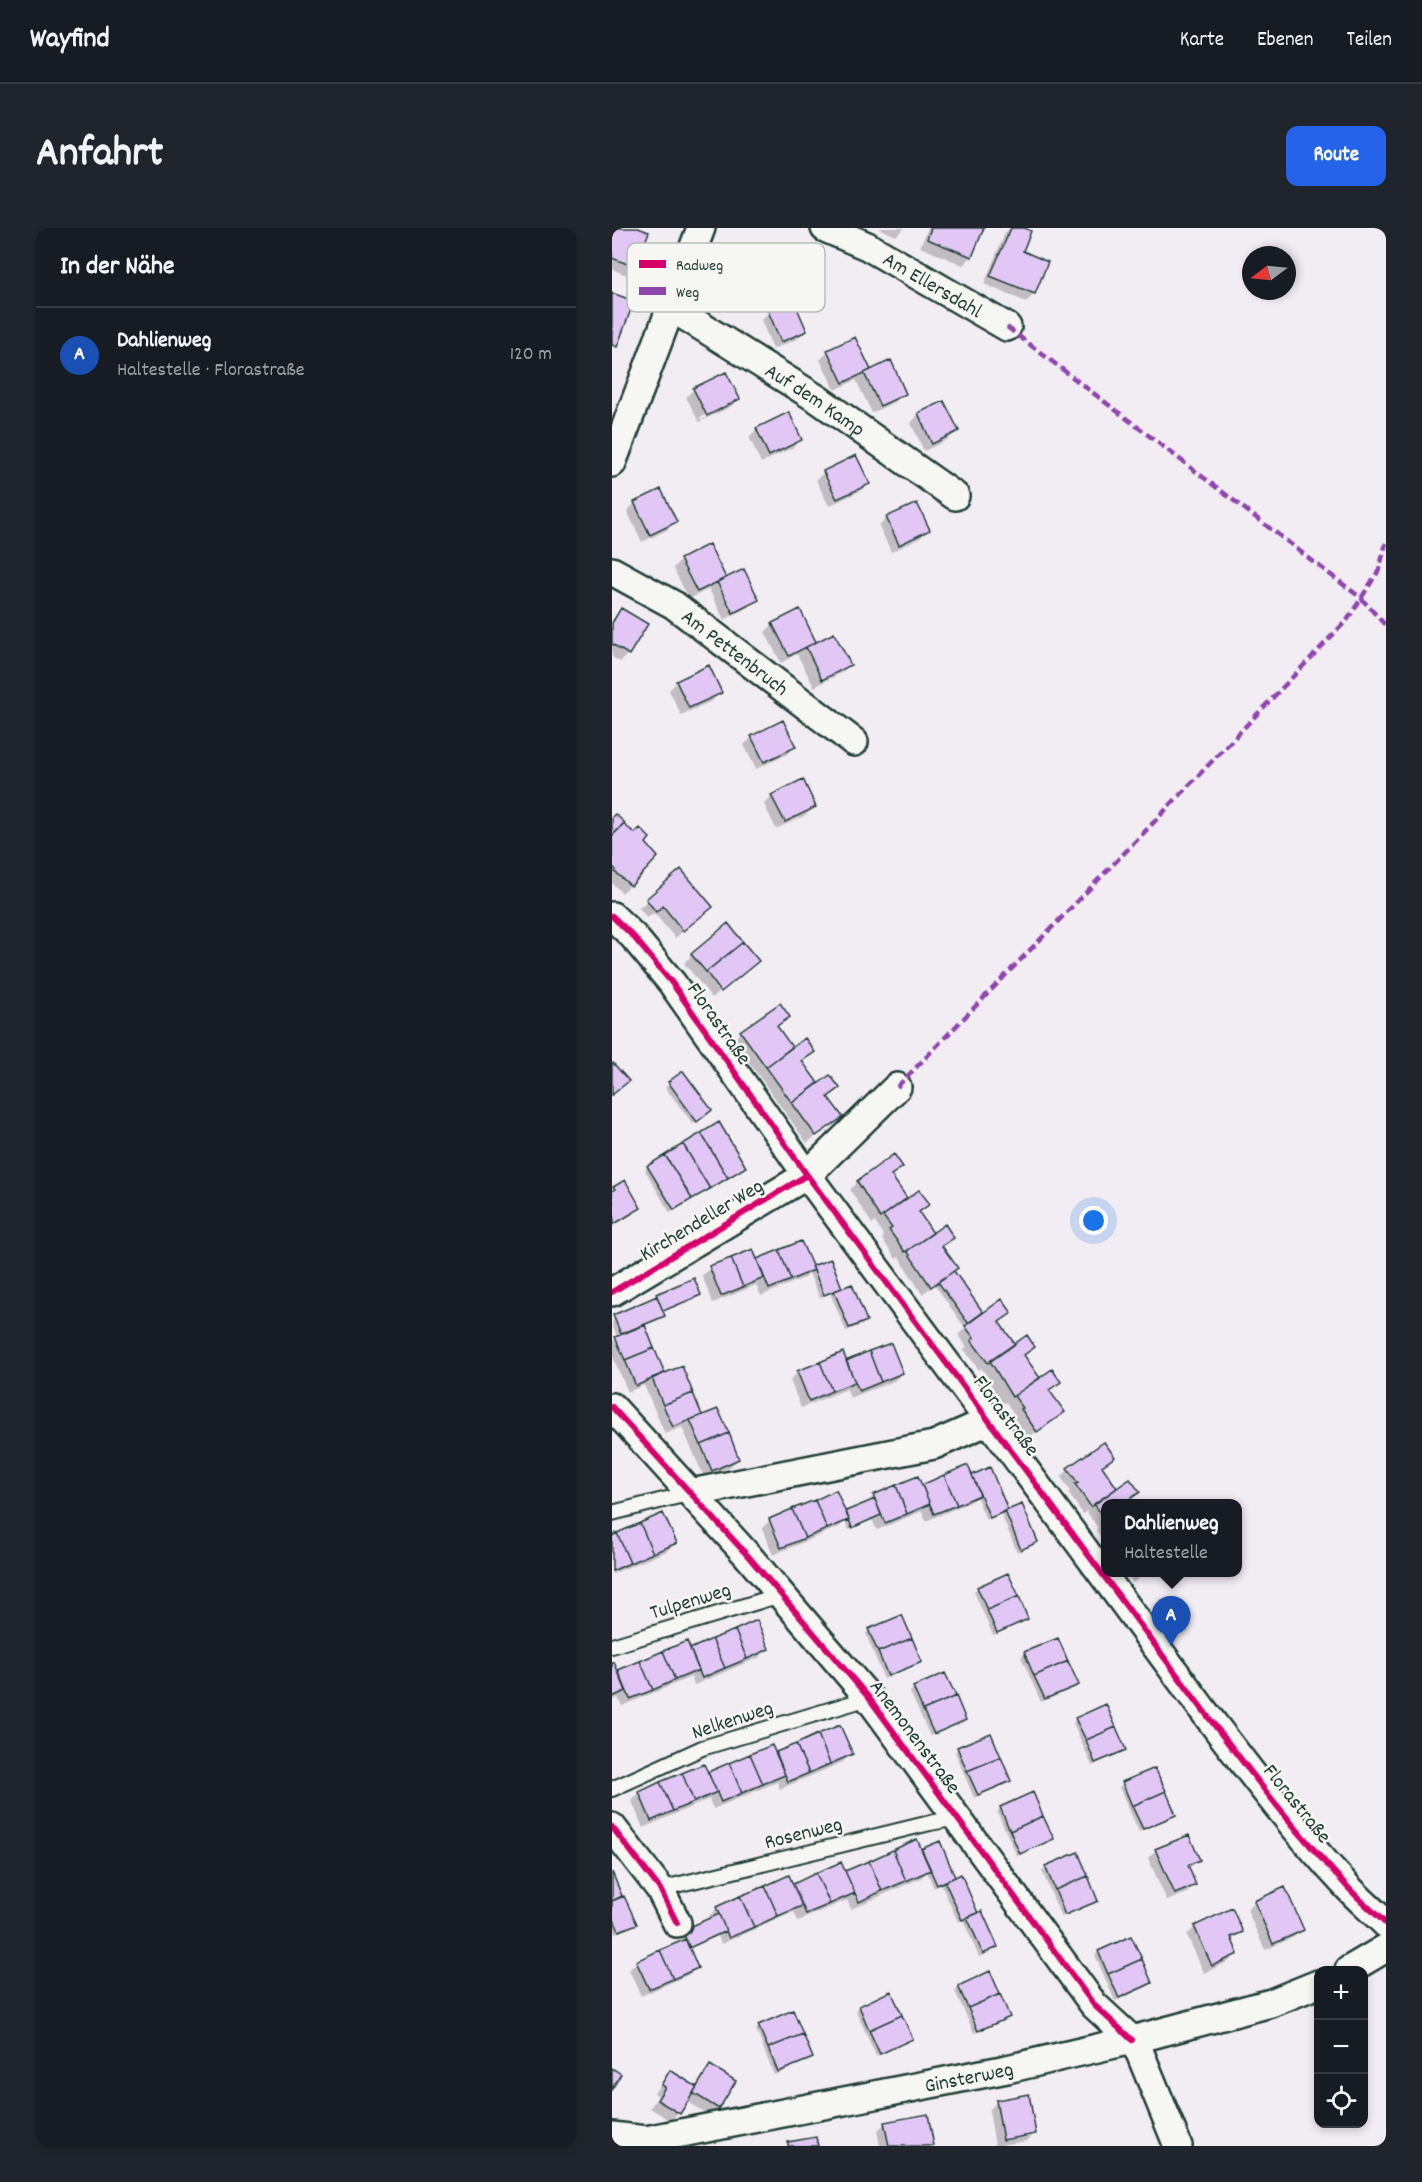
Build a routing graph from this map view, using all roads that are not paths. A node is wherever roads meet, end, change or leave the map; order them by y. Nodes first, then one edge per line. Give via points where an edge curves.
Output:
1 (701, 228) edge
2 (825, 228) edge
3 (696, 243) edge
4 (670, 312) edge
5 (678, 312) edge
6 (1007, 327) dead end
7 (612, 463) edge
8 (955, 496) dead end
9 (612, 571) edge
10 (854, 742) dead end
11 (612, 916) edge
12 (897, 1087) dead end
13 (807, 1175) junction
14 (612, 1292) edge
15 (612, 1407) edge
16 (991, 1420) junction
17 (691, 1493) junction
18 (612, 1513) edge
19 (1101, 1570) edge
20 (1106, 1577) edge
21 (780, 1595) junction
22 (612, 1646) edge
23 (869, 1698) junction
24 (612, 1789) edge
25 (957, 1818) junction
26 (612, 1827) edge
27 (660, 1889) junction
28 (677, 1923) dead end
29 (1386, 1924) edge
30 (1386, 1948) edge
31 (1357, 1966) edge
32 (1314, 1986) edge
33 (1132, 2040) junction
34 (612, 2136) edge
35 (1178, 2146) edge

1 - 3 street
2 - 6 street, Am Ellersdahl via 867,246
4 - 7 street
5 - 8 street, Auf dem Kamp via 819,400
9 - 10 street, Am Pettenbruch via 674,605
11 - 13 street, Florastraße via 672,983
12 - 13 street, Kirchendeller Weg
13 - 14 street, Kirchendeller Weg
13 - 16 street, Florastraße
15 - 17 street, Anemonenstraße
16 - 17 street via 934,1445
16 - 19 street, Florastraße
17 - 18 lane
17 - 21 street, Anemonenstraße
20 - 29 street, Florastraße via 1266,1792 1344,1884
21 - 22 lane, Tulpenweg
21 - 23 street, Anemonenstraße
23 - 24 lane, Nelkenweg via 702,1748
23 - 25 street, Anemonenstraße
25 - 27 lane, Rosenweg
25 - 33 street, Anemonenstraße via 1094,2006
26 - 27 street
27 - 28 street
30 - 31 street
32 - 33 street, Ginsterweg via 1271,2003
33 - 34 street, Ginsterweg via 669,2136 646,2140
33 - 35 street

